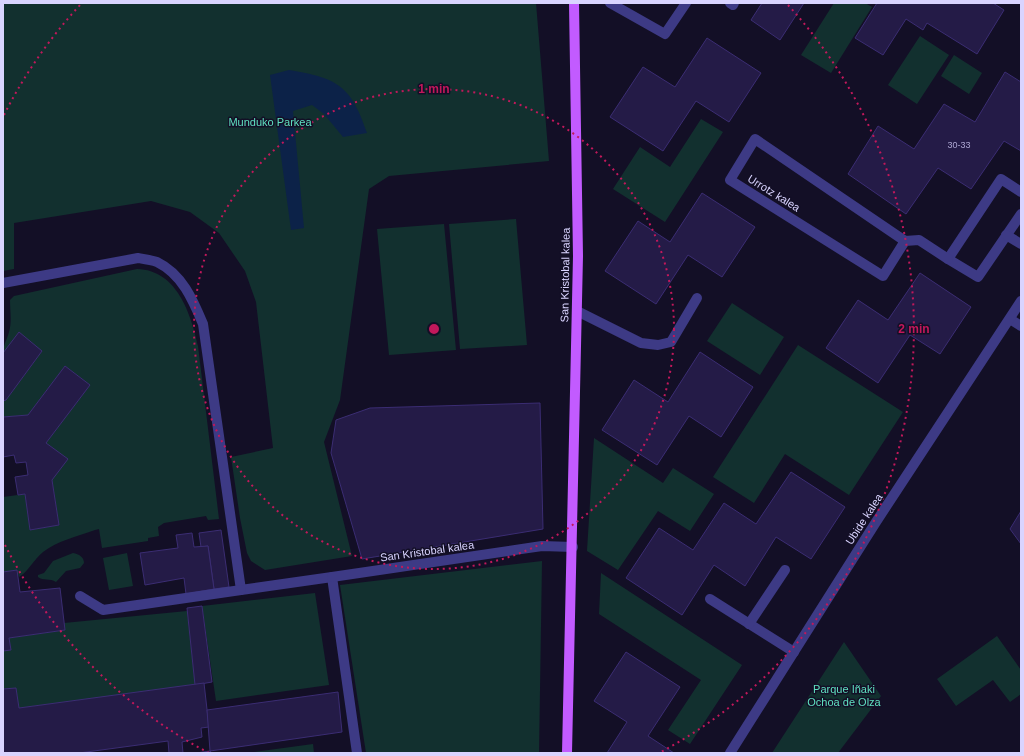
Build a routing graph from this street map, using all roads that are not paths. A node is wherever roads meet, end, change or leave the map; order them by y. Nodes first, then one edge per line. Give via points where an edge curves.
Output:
1 (574, 3) edge
2 (610, 3) edge
3 (686, 3) edge
4 (730, 3) edge
5 (734, 3) edge
6 (1021, 192) edge
7 (1021, 214) edge
8 (1006, 235) junction
9 (905, 241) junction
10 (1021, 244) edge
11 (948, 259) junction
12 (3, 283) edge
13 (697, 298) dead end
14 (1021, 301) edge
15 (577, 311) junction
16 (1010, 319) junction
17 (1021, 326) edge
18 (573, 547) junction
19 (785, 570) dead end
20 (332, 578) junction
21 (241, 590) junction
22 (80, 596) dead end
23 (710, 599) dead end
24 (749, 624) junction
25 (794, 652) junction
26 (358, 753) edge
27 (567, 753) edge
28 (730, 753) edge

1 - 15 main road, San Kristobal kalea
2 - 3 street via 665,34
4 - 5 street
6 - 11 street via 1001,179
7 - 8 street, Urrotz kalea
8 - 10 street
8 - 11 street, Urrotz kalea via 978,277
9 - 9 street, Urrotz kalea via 755,139 730,180 883,276
9 - 11 street, Urrotz kalea via 919,240
12 - 21 street via 138,258 157,262 184,285 193,299 202,324
13 - 15 street via 671,342 658,345 641,343
14 - 16 street, Ubide kalea
15 - 18 main road, San Kristobal kalea
16 - 17 street
16 - 25 street, Ubide kalea
18 - 20 street, San Kristobal kalea via 542,546
18 - 27 main road, San Kristobal kalea
19 - 24 street
20 - 21 street, San Kristobal kalea
20 - 26 street
21 - 22 street, San Kristobal kalea via 102,610
23 - 24 street
24 - 25 street
25 - 28 street, Ubide kalea

